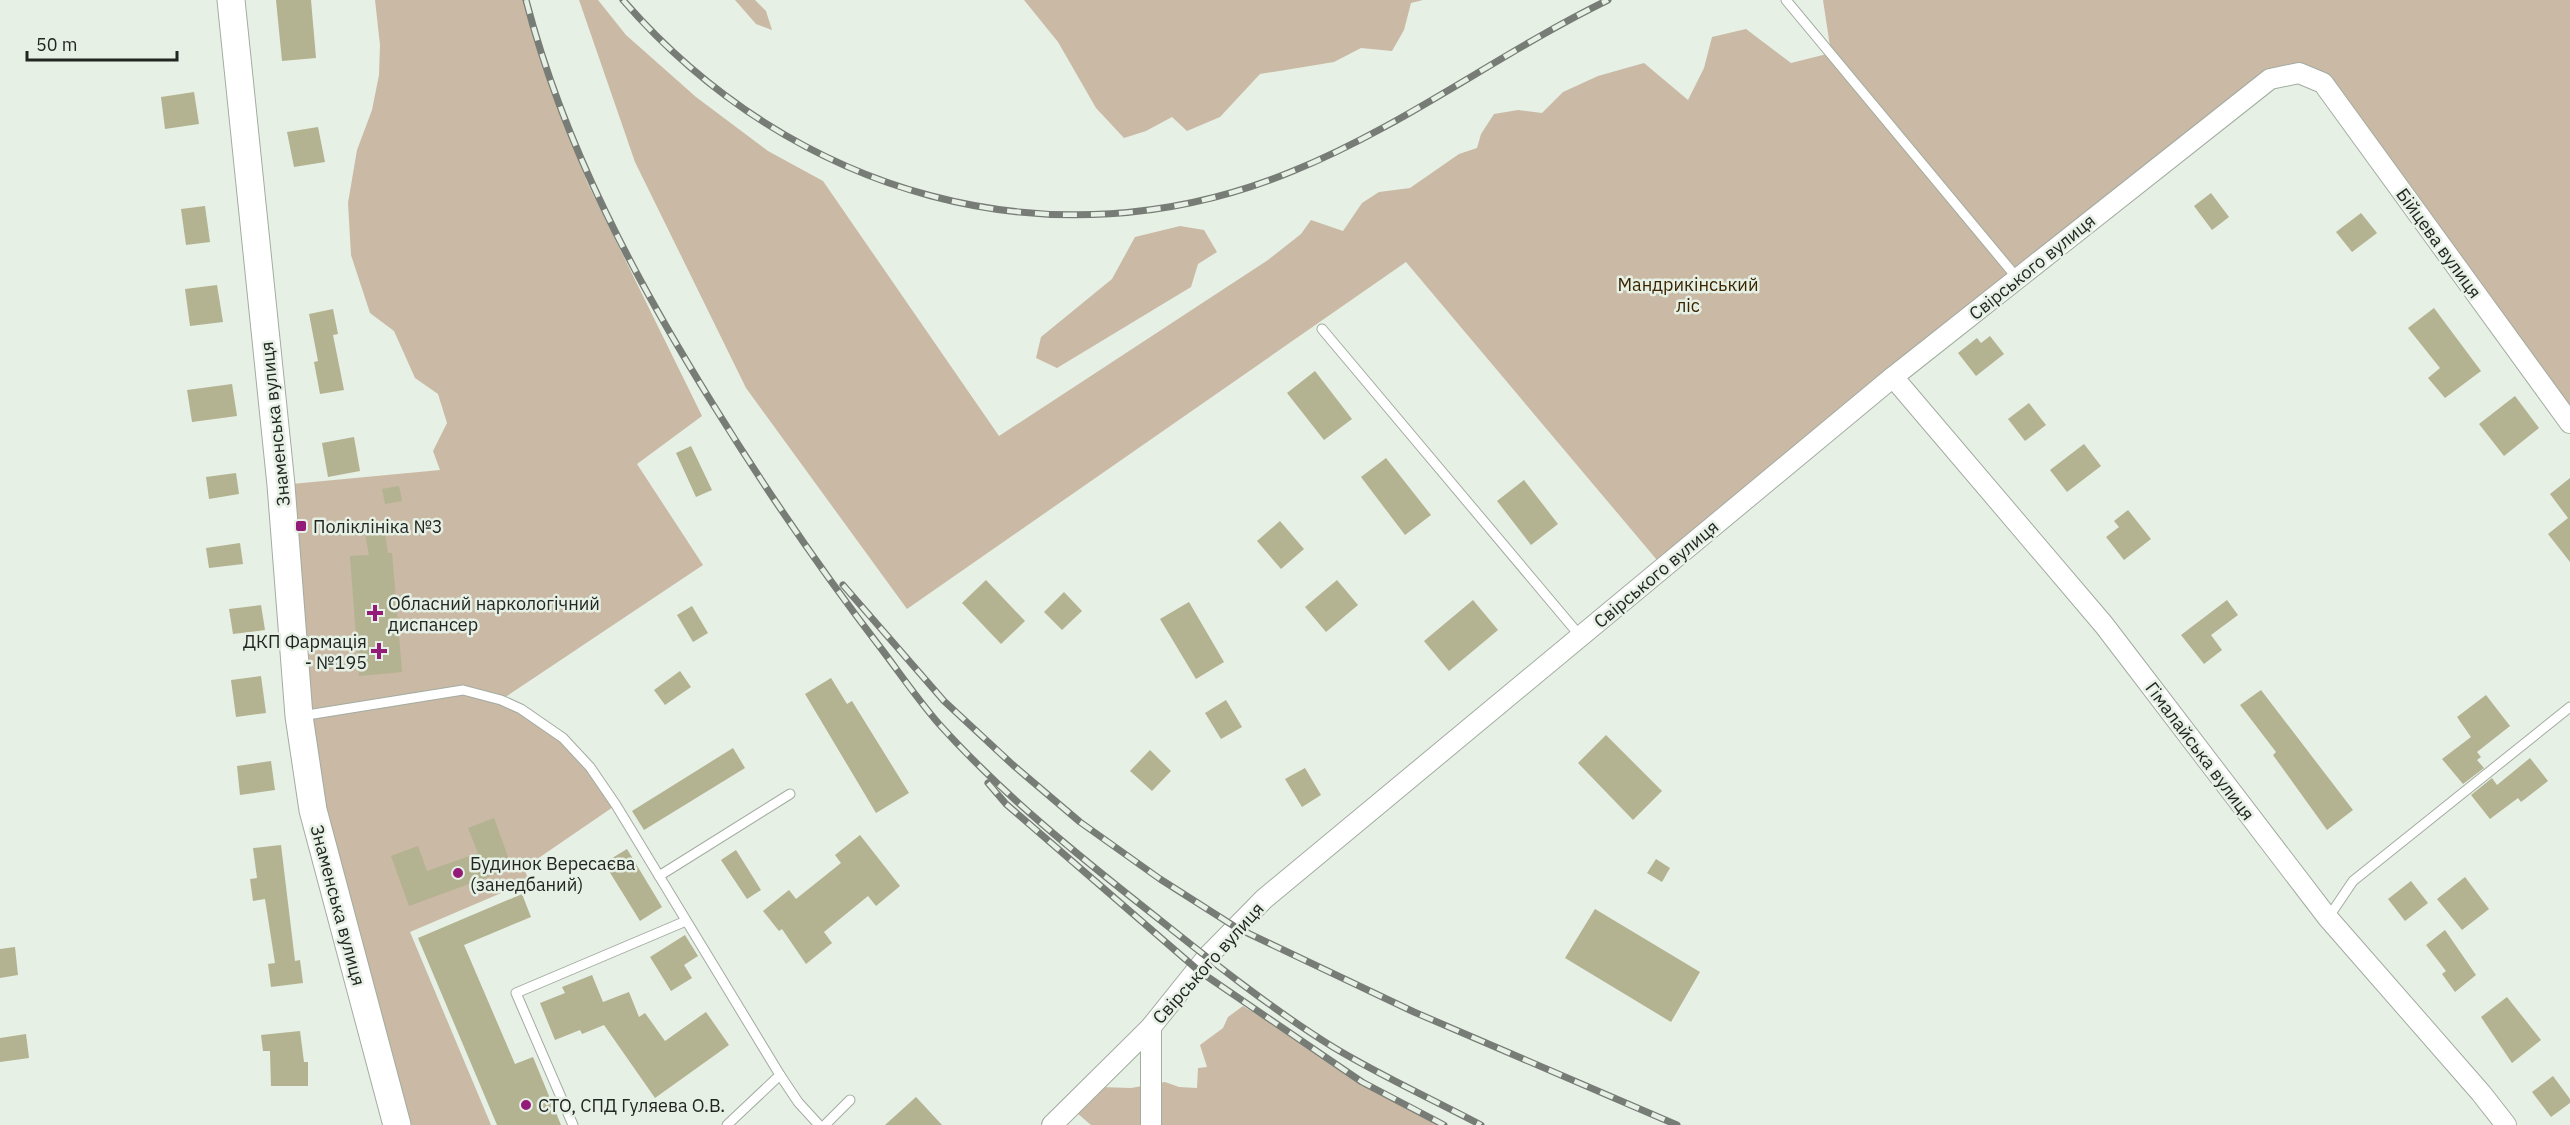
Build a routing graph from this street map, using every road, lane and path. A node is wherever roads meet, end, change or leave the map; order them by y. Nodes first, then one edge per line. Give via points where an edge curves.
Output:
1 (231, 0) edge
2 (1786, 0) edge
3 (2299, 73) joint
4 (2018, 279) junction
5 (1322, 329) dead end
6 (1893, 377) junction
7 (2570, 423) edge
8 (1581, 637) junction
9 (2570, 707) edge
10 (299, 716) junction
11 (790, 794) dead end
12 (659, 876) junction
13 (2328, 918) junction
14 (686, 921) junction
15 (1151, 1027) junction
16 (780, 1075) junction
17 (850, 1100) dead end
18 (397, 1125) edge
19 (573, 1125) edge
20 (727, 1125) edge
21 (819, 1125) edge
22 (825, 1125) edge
23 (1052, 1125) edge
24 (1151, 1125) edge
25 (2506, 1125) edge

1 - 10 main road, Знаменська вулиця via 281,485
2 - 4 lane
3 - 4 street, Свірського вулиця via 2270,79
3 - 7 street, Бійцева вулиця via 2323,83
4 - 6 street, Свірського вулиця
5 - 8 lane
6 - 8 street, Свірського вулиця
6 - 13 street, Гімалайська вулиця via 2104,625
8 - 15 street, Свірського вулиця via 1264,899 1208,957
9 - 13 lane via 2353,880
10 - 12 lane via 463,690 521,709 563,738 590,767
10 - 18 main road, Знаменська вулиця via 313,810
11 - 12 lane
12 - 14 lane
13 - 25 street, Гімалайська вулиця
14 - 16 lane
14 - 19 lane via 516,993
15 - 23 street, Свірського вулиця
15 - 24 street
16 - 20 lane
16 - 21 lane
17 - 22 lane

